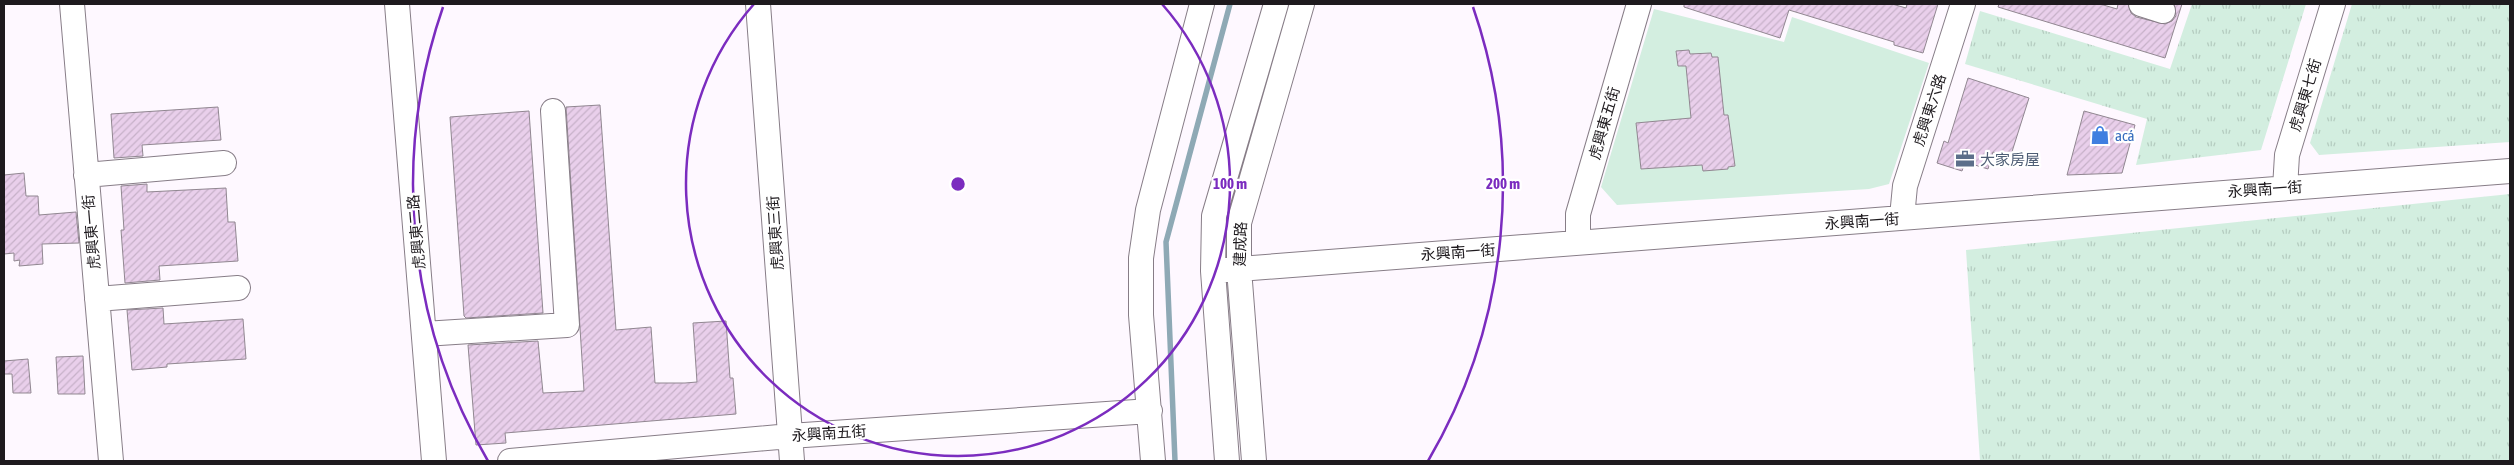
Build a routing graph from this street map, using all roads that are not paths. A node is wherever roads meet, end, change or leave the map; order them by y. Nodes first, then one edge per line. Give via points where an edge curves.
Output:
1 (72, 4) edge
2 (397, 4) edge
3 (758, 4) edge
4 (1202, 4) edge
5 (1276, 4) edge
6 (1302, 4) edge
7 (1639, 4) edge
8 (1963, 4) edge
9 (2141, 4) edge
10 (2333, 4) edge
11 (2163, 11) dead end
12 (553, 111) dead end
13 (224, 163) dead end
14 (2510, 171) edge
15 (86, 175) junction
16 (2285, 188) junction
17 (1902, 217) junction
18 (1578, 242) junction
19 (1239, 269) junction
20 (1213, 270) junction
21 (238, 288) dead end
22 (97, 299) junction
23 (424, 334) junction
24 (1150, 411) junction
25 (790, 436) junction
26 (111, 461) edge
27 (434, 461) edge
28 (510, 461) edge
29 (792, 461) edge
30 (1153, 461) edge
31 (1227, 461) edge
32 (1254, 461) edge

1 - 15 street, 虎興東一街
2 - 23 street, 虎興東二路
3 - 25 street, 虎興東三街
4 - 24 street via 1148,210 1142,258 1141,315
5 - 20 street, 建成路 via 1214,216
6 - 19 street, 建成路 via 1239,223
7 - 18 street, 虎興東五街 via 1578,214
8 - 17 street, 虎興東六路 via 1905,186
9 - 11 street
10 - 16 street, 虎興東七街 via 2287,155
12 - 23 street via 566,325
13 - 15 street
14 - 16 street, 永興南一街
15 - 22 street, 虎興東一街
16 - 17 street, 永興南一街
17 - 18 street, 永興南一街
18 - 19 street, 永興南一街
19 - 20 street, 永興南一街
19 - 32 street, 建成路
20 - 31 street, 建成路
21 - 22 street
22 - 26 street, 虎興東一街
23 - 27 street, 虎興東二路
24 - 25 street, 永興南五街
24 - 30 street
25 - 28 street, 永興南五街
25 - 29 street, 虎興東三街

